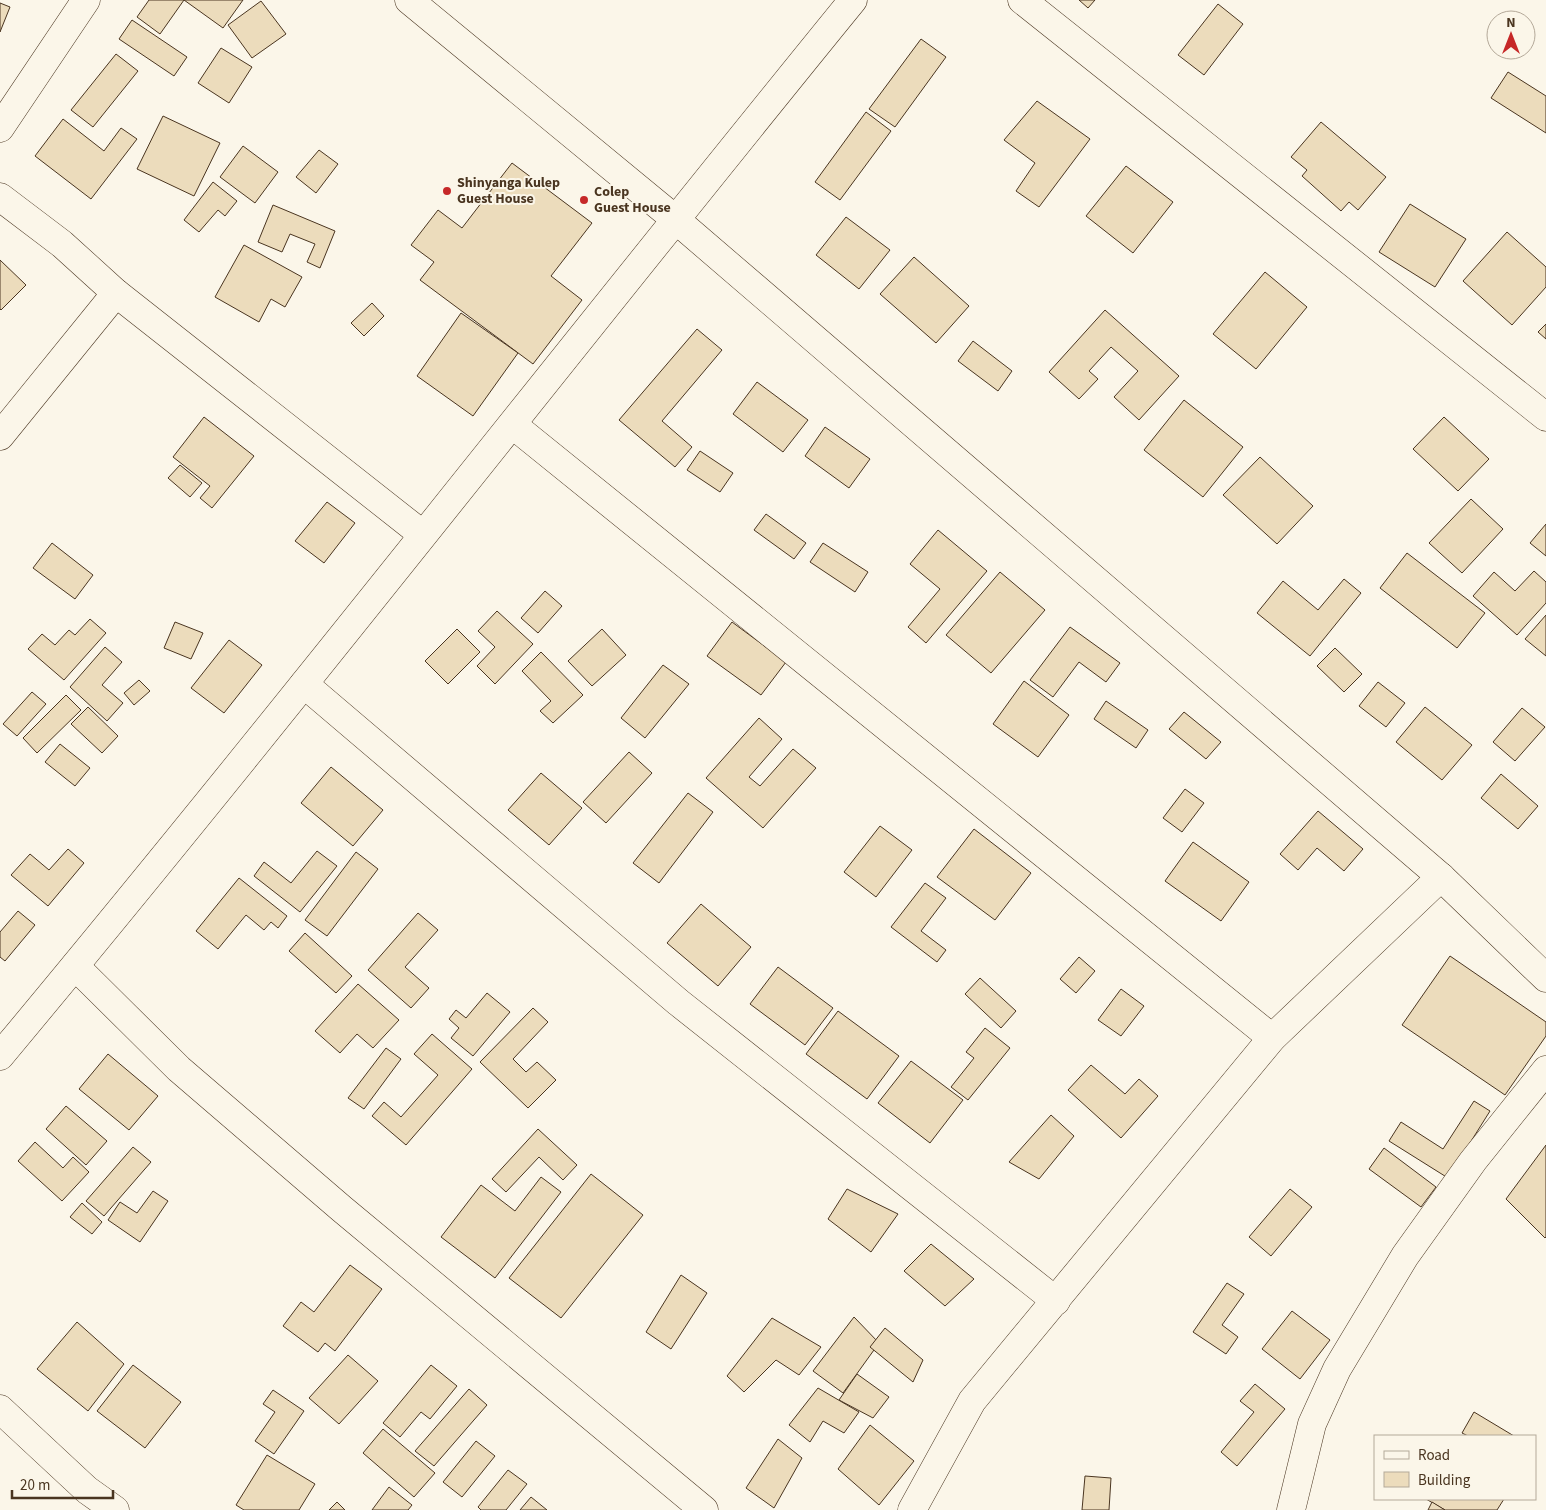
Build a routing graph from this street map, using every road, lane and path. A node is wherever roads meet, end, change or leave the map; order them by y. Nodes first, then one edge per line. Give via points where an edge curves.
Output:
1 (86, 0) edge
2 (408, 0) edge
3 (853, 0) edge
4 (1022, 0) edge
5 (0, 128) edge
6 (0, 197) edge
7 (675, 219) junction
8 (116, 293) junction
9 (1546, 417) edge
10 (513, 425) junction
11 (0, 436) edge
12 (422, 534) junction
13 (304, 684) junction
14 (1441, 878) junction
15 (75, 966) junction
16 (1546, 978) edge
17 (1272, 1038) junction
18 (0, 1056) edge
19 (1546, 1070) edge
20 (1056, 1301) junction
21 (0, 1409) edge
22 (115, 1510) edge
23 (704, 1510) edge
24 (912, 1510) edge
25 (1291, 1510) edge

1 - 5 street
2 - 7 street
3 - 7 street
4 - 9 street
6 - 8 street via 62,244
7 - 10 street
7 - 14 street
8 - 11 street
8 - 12 street
10 - 12 street
10 - 17 street
12 - 13 street
13 - 15 street
13 - 20 street via 678,1002
14 - 16 street
14 - 17 street
15 - 18 street
15 - 23 street via 179,1069 356,1221
17 - 20 street
19 - 25 street via 1405,1256 1337,1369 1312,1424
20 - 24 street via 972,1401
21 - 22 street via 87,1490

